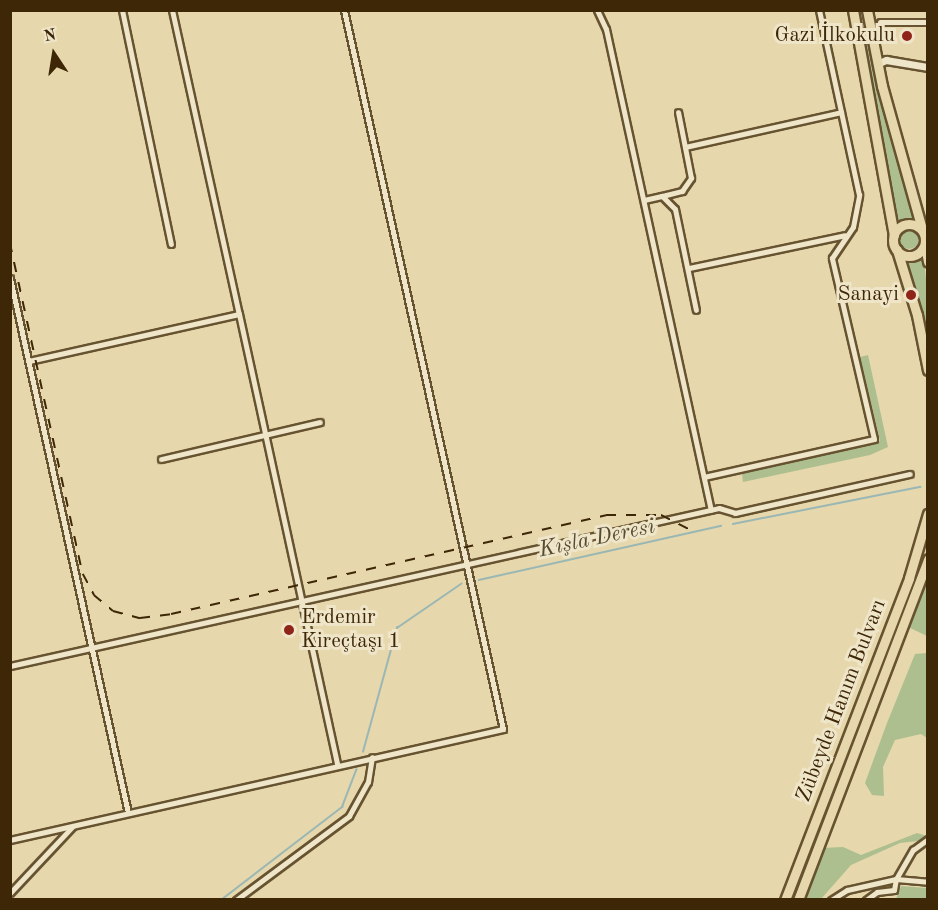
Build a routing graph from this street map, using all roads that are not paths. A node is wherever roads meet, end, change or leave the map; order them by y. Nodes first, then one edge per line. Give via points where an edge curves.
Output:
1 (122, 10) edge
2 (172, 10) edge
3 (344, 10) edge
4 (597, 10) edge
5 (819, 10) edge
6 (853, 10) edge
7 (867, 10) edge
8 (880, 22) dead end
9 (927, 22) edge
10 (879, 63) junction
11 (927, 67) edge
12 (678, 112) dead end
13 (841, 112) junction
14 (685, 147) junction
15 (662, 196) junction
16 (644, 200) junction
17 (922, 229) junction
18 (846, 235) junction
19 (894, 235) junction
20 (171, 244) dead end
21 (925, 246) junction
22 (897, 250) junction
23 (927, 262) edge
24 (688, 268) junction
25 (10, 278) edge
26 (696, 310) dead end
27 (239, 314) junction
28 (29, 361) junction
29 (927, 370) edge
30 (320, 422) dead end
31 (266, 435) junction
32 (161, 459) dead end
33 (910, 474) dead end
34 (704, 477) junction
35 (711, 510) junction
36 (927, 514) edge
37 (927, 559) edge
38 (466, 564) junction
39 (303, 601) junction
40 (92, 646) junction
41 (10, 666) edge
42 (372, 757) junction
43 (337, 765) junction
44 (128, 813) junction
45 (73, 826) junction
46 (927, 839) edge
47 (10, 840) edge
48 (896, 879) junction
49 (927, 882) edge
50 (10, 893) edge
51 (236, 900) edge
52 (785, 900) edge
53 (798, 900) edge
54 (831, 900) edge
55 (866, 900) edge

1 - 20 street
2 - 27 street
3 - 38 street
4 - 16 street via 606,28
5 - 13 street
6 - 19 highway
7 - 10 highway
8 - 9 street
10 - 11 street via 886,60
10 - 17 highway
12 - 14 street
13 - 14 street
13 - 18 street via 859,195 858,212
14 - 15 street via 691,178 682,191
15 - 16 street
15 - 24 street via 675,209
16 - 34 street
17 - 19 highway via 903,224
17 - 21 highway
18 - 24 street
18 - 34 street via 832,258 874,439
19 - 22 highway
21 - 22 highway via 912,256
21 - 23 highway
22 - 29 highway via 917,315
24 - 26 street
25 - 28 street
27 - 28 street
27 - 31 street
28 - 40 street
30 - 31 street
31 - 32 street
31 - 39 street
33 - 35 street via 735,513
34 - 35 street
35 - 38 street
36 - 52 highway, Zübeyde Hanım Bulvarı via 909,578
37 - 53 highway, Zübeyde Hanım Bulvarı
38 - 39 street
38 - 42 street via 503,729
39 - 40 street
39 - 43 street
40 - 41 street
40 - 44 street
42 - 43 street
42 - 51 street via 368,782 349,816
43 - 44 street
44 - 45 street
45 - 47 street
45 - 50 street
46 - 48 street via 913,850
48 - 49 street
48 - 54 street via 847,891
48 - 55 street via 894,890 877,892

